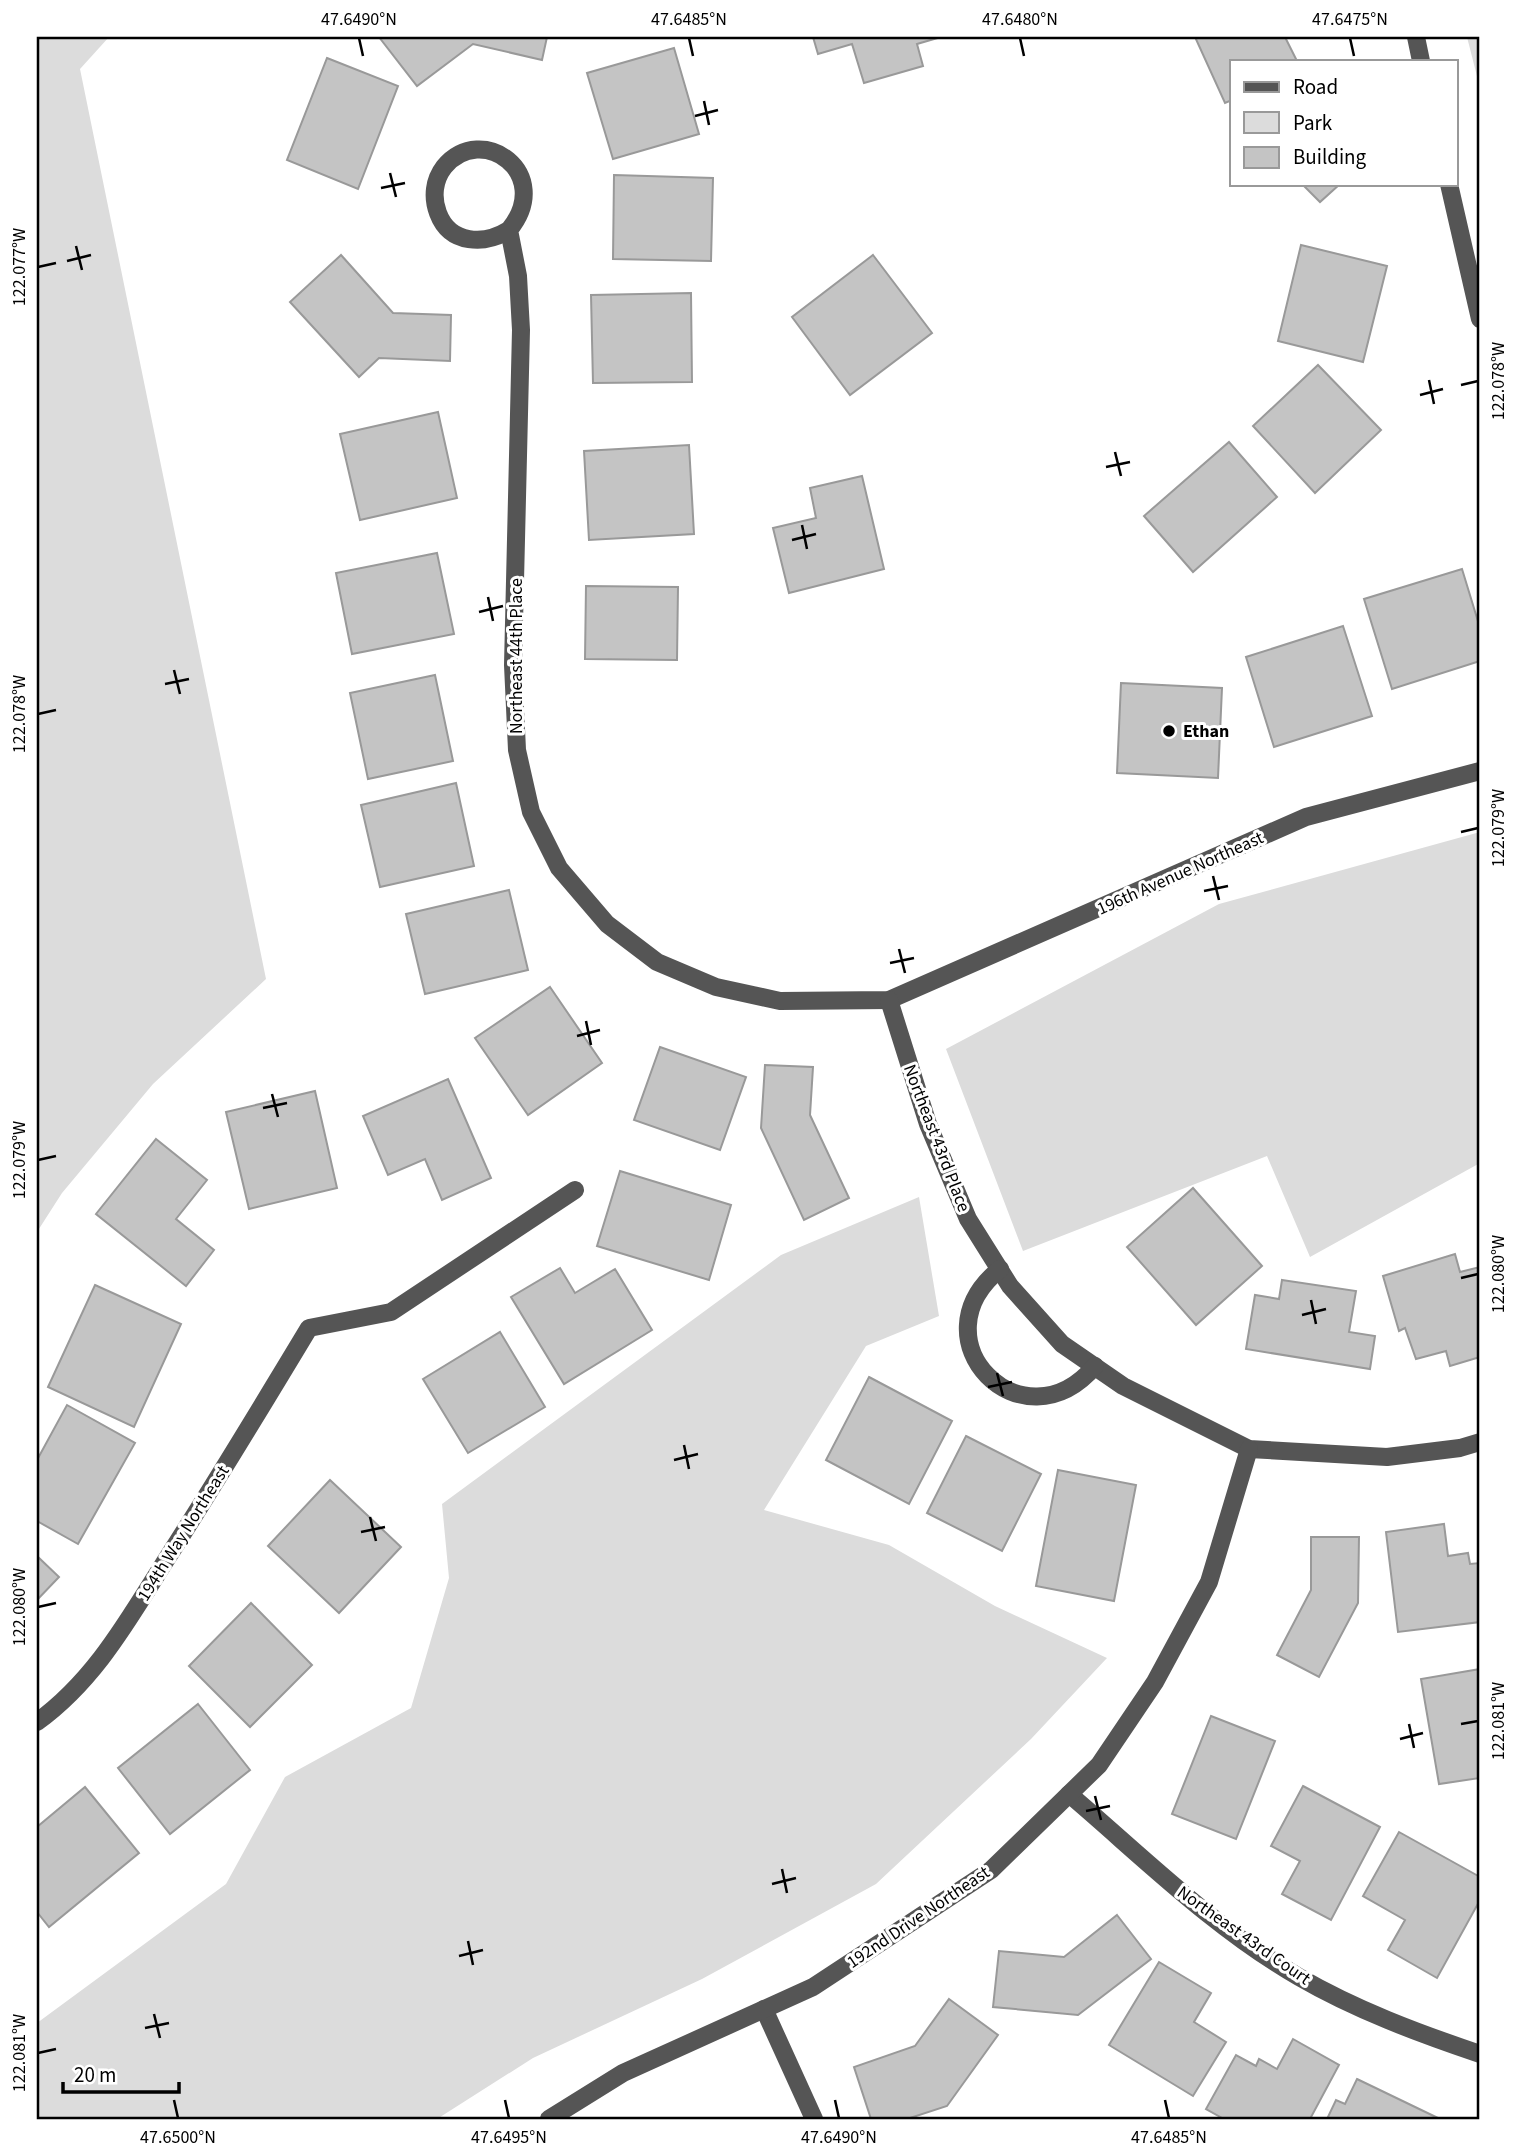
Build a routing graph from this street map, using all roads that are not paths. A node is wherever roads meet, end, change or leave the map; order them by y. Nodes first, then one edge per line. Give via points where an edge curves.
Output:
1 (1416, 37) edge
2 (1421, 60) edge
3 (1449, 186) edge
4 (509, 230) junction
5 (1480, 319) edge
6 (1480, 771) edge
7 (889, 1000) junction
8 (575, 1190) dead end
9 (1000, 1269) junction
10 (1095, 1366) junction
11 (1479, 1448) edge
12 (1249, 1449) junction
13 (37, 1722) edge
14 (1069, 1794) junction
15 (764, 2009) junction
16 (1480, 2054) edge
17 (550, 2119) edge
18 (814, 2119) edge

1 - 2 street
3 - 5 street
4 - 4 street via 525,202 519,172 509,160 478,150 449,161 435,189 440,219 451,231 480,242
4 - 7 street, Northeast 44th Place via 521,330 513,665 517,750 531,812 559,869 607,924 657,962 716,987 780,1001
6 - 7 street, 196th Avenue Northeast via 1306,817
7 - 9 street, Northeast 43rd Place via 928,1124 968,1219
8 - 13 street, 194th Way Northeast via 391,1312 309,1328 113,1644 67,1700
9 - 10 street, Northeast 43rd Place via 1062,1344
9 - 10 street via 986,1281 969,1311 970,1346 987,1377 1017,1395 1035,1398 1069,1390
10 - 12 street, Northeast 43rd Place via 1123,1386
11 - 12 street via 1387,1457
12 - 14 street, 192nd Drive Northeast via 1209,1582 1155,1682 1098,1765
14 - 15 street, 192nd Drive Northeast via 991,1870 813,1987
14 - 16 street, Northeast 43rd Court via 1189,1899 1297,1976 1369,2014
15 - 17 street, 192nd Drive Northeast via 623,2073
15 - 18 street

